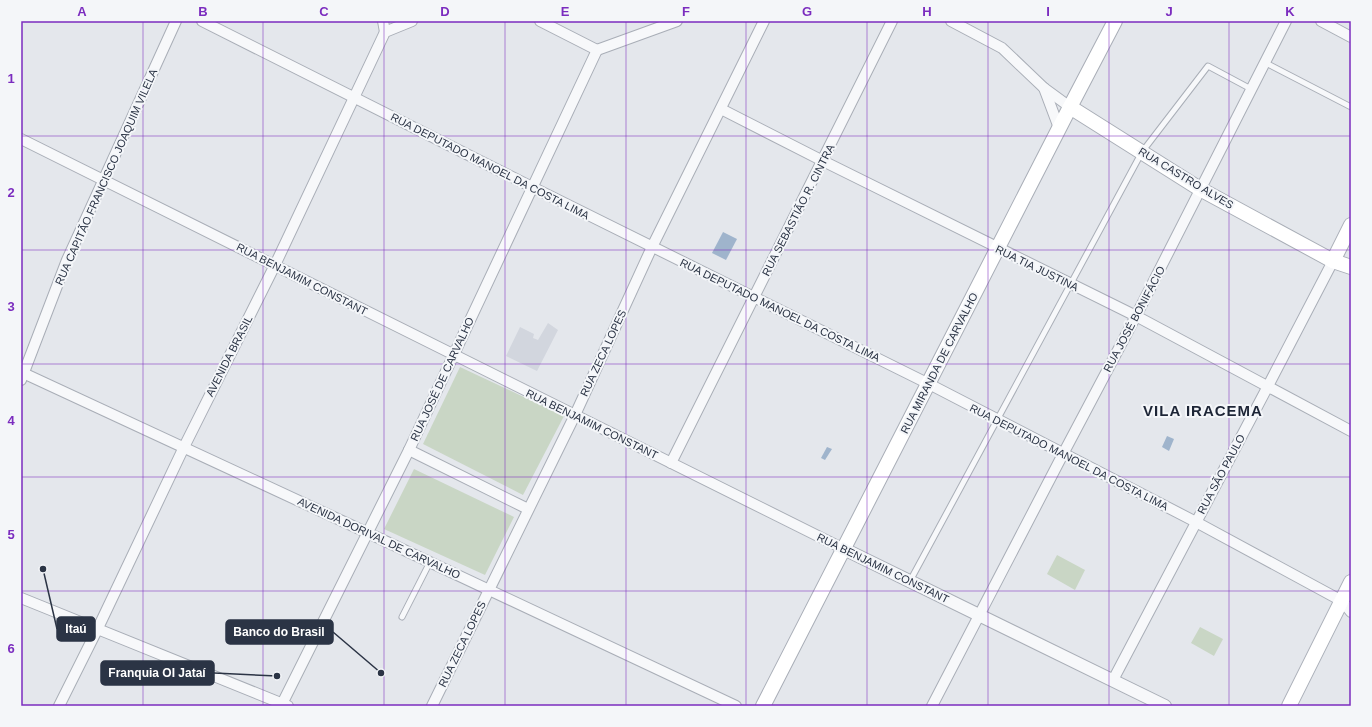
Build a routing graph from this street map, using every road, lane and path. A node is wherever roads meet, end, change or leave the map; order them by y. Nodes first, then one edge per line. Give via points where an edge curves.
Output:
1 (176, 21) edge
2 (202, 21) edge
3 (383, 21) edge
4 (412, 21) edge
5 (540, 21) edge
6 (677, 21) edge
7 (764, 21) edge
8 (892, 21) edge
9 (951, 21) edge
10 (1115, 21) edge
11 (1286, 21) edge
12 (1321, 21) edge
13 (385, 32) junction
14 (1351, 37) edge
15 (597, 50) junction
16 (1264, 62) junction
17 (1044, 88) junction
18 (1251, 89) junction
19 (353, 97) junction
20 (1070, 107) junction
21 (1351, 107) edge
22 (721, 109) junction
23 (1059, 128) junction
24 (21, 139) edge
25 (1142, 152) junction
26 (822, 161) junction
27 (103, 179) junction
28 (532, 187) junction
29 (1200, 189) junction
30 (1351, 225) edge
31 (652, 247) junction
32 (998, 248) junction
33 (1333, 261) junction
34 (275, 265) junction
35 (1351, 268) edge
36 (1070, 283) junction
37 (755, 297) junction
38 (1136, 316) junction
39 (453, 354) junction
40 (22, 375) edge
41 (929, 384) junction
42 (1268, 386) junction
43 (575, 415) junction
44 (997, 419) junction
45 (1351, 431) edge
46 (184, 448) junction
47 (409, 450) junction
48 (1063, 454) junction
49 (671, 463) junction
50 (528, 509) junction
51 (1196, 522) junction
52 (368, 532) junction
53 (844, 549) junction
54 (430, 562) junction
55 (910, 581) junction
56 (1351, 582) edge
57 (488, 590) junction
58 (21, 598) edge
59 (1342, 601) junction
60 (1351, 612) edge
61 (978, 616) junction
62 (402, 617) dead end
63 (98, 628) junction
64 (1113, 680) junction
65 (283, 705) edge
66 (59, 706) edge
67 (432, 706) edge
68 (736, 706) edge
69 (763, 706) edge
70 (932, 706) edge
71 (1165, 706) edge
72 (1289, 706) edge

1 - 27 street, RUA CAPITÃO FRANCISCO JOAQUIM VILELA
2 - 19 street, RUA DEPUTADO MANOEL DA COSTA LIMA
3 - 13 street
4 - 13 street
5 - 15 street
6 - 15 street
7 - 22 street, RUA ZECA LOPES
8 - 26 street, RUA SEBASTIÃO R. CINTRA
9 - 17 street, RUA CASTRO ALVES via 1002,48
10 - 20 main road, RUA MIRANDA DE CARVALHO
11 - 16 street, RUA JOSÉ BONIFÁCIO
12 - 14 street
13 - 19 street, AVENIDA BRASIL
15 - 28 street, RUA JOSÉ DE CARVALHO
16 - 18 street, RUA JOSÉ BONIFÁCIO
16 - 21 lane
17 - 20 street, RUA CASTRO ALVES
17 - 23 street, RUA CASTRO ALVES
18 - 25 lane via 1208,66
18 - 29 street, RUA JOSÉ BONIFÁCIO
19 - 28 street, RUA DEPUTADO MANOEL DA COSTA LIMA
19 - 34 street, AVENIDA BRASIL
20 - 23 main road, RUA MIRANDA DE CARVALHO
20 - 25 main road, RUA CASTRO ALVES
22 - 26 street, RUA TIA JUSTINA
22 - 31 street, RUA ZECA LOPES
23 - 32 main road, RUA MIRANDA DE CARVALHO
24 - 27 street, RUA BENJAMIM CONSTANT
25 - 29 main road, RUA CASTRO ALVES
25 - 36 lane
26 - 32 street, RUA TIA JUSTINA
26 - 37 street, RUA SEBASTIÃO R. CINTRA
27 - 34 street, RUA BENJAMIM CONSTANT
27 - 40 street, RUA CAPITÃO FRANCISCO JOAQUIM VILELA via 67,260
28 - 31 street, RUA DEPUTADO MANOEL DA COSTA LIMA
28 - 39 street, RUA JOSÉ DE CARVALHO
29 - 33 main road, RUA CASTRO ALVES
29 - 38 street, RUA JOSÉ BONIFÁCIO
30 - 33 main road, RUA SÃO PAULO
31 - 37 street, RUA DEPUTADO MANOEL DA COSTA LIMA
31 - 43 street, RUA ZECA LOPES
32 - 36 street, RUA TIA JUSTINA
32 - 41 main road, RUA MIRANDA DE CARVALHO
33 - 35 main road, RUA CASTRO ALVES
33 - 42 street, RUA SÃO PAULO
34 - 39 street, RUA BENJAMIM CONSTANT
34 - 46 street, AVENIDA BRASIL
36 - 38 street, RUA TIA JUSTINA
36 - 44 lane
37 - 41 street, RUA DEPUTADO MANOEL DA COSTA LIMA
37 - 49 street, RUA SEBASTIÃO R. CINTRA
38 - 42 street, RUA TIA JUSTINA
38 - 48 street, RUA JOSÉ BONIFÁCIO
39 - 43 street, RUA BENJAMIM CONSTANT
39 - 47 street, RUA JOSÉ DE CARVALHO
40 - 46 street, AVENIDA DORIVAL DE CARVALHO
41 - 44 street, RUA DEPUTADO MANOEL DA COSTA LIMA
41 - 53 main road, RUA MIRANDA DE CARVALHO
42 - 45 street, RUA TIA JUSTINA
42 - 51 street, RUA SÃO PAULO
43 - 49 street, RUA BENJAMIM CONSTANT
43 - 50 street, RUA ZECA LOPES
44 - 48 street, RUA DEPUTADO MANOEL DA COSTA LIMA
44 - 55 lane
46 - 52 street, AVENIDA DORIVAL DE CARVALHO
46 - 63 street, AVENIDA BRASIL
47 - 50 street
47 - 52 street, RUA JOSÉ DE CARVALHO
48 - 51 street, RUA DEPUTADO MANOEL DA COSTA LIMA
48 - 61 street, RUA JOSÉ BONIFÁCIO
49 - 53 street, RUA BENJAMIM CONSTANT
50 - 57 street, RUA ZECA LOPES
51 - 59 street, RUA DEPUTADO MANOEL DA COSTA LIMA
51 - 64 street, RUA SÃO PAULO
52 - 54 street, AVENIDA DORIVAL DE CARVALHO
52 - 65 street, RUA JOSÉ DE CARVALHO
53 - 55 street, RUA BENJAMIM CONSTANT
53 - 69 main road, RUA MIRANDA DE CARVALHO
54 - 57 street, AVENIDA DORIVAL DE CARVALHO
54 - 62 lane
55 - 61 street, RUA BENJAMIM CONSTANT
56 - 59 main road
57 - 67 street, RUA ZECA LOPES
57 - 68 street, AVENIDA DORIVAL DE CARVALHO
58 - 63 street
59 - 60 street, RUA DEPUTADO MANOEL DA COSTA LIMA
59 - 72 main road
61 - 64 street, RUA BENJAMIM CONSTANT
61 - 70 street, RUA JOSÉ BONIFÁCIO
63 - 65 street
63 - 66 street, AVENIDA BRASIL
64 - 71 street, RUA BENJAMIM CONSTANT

